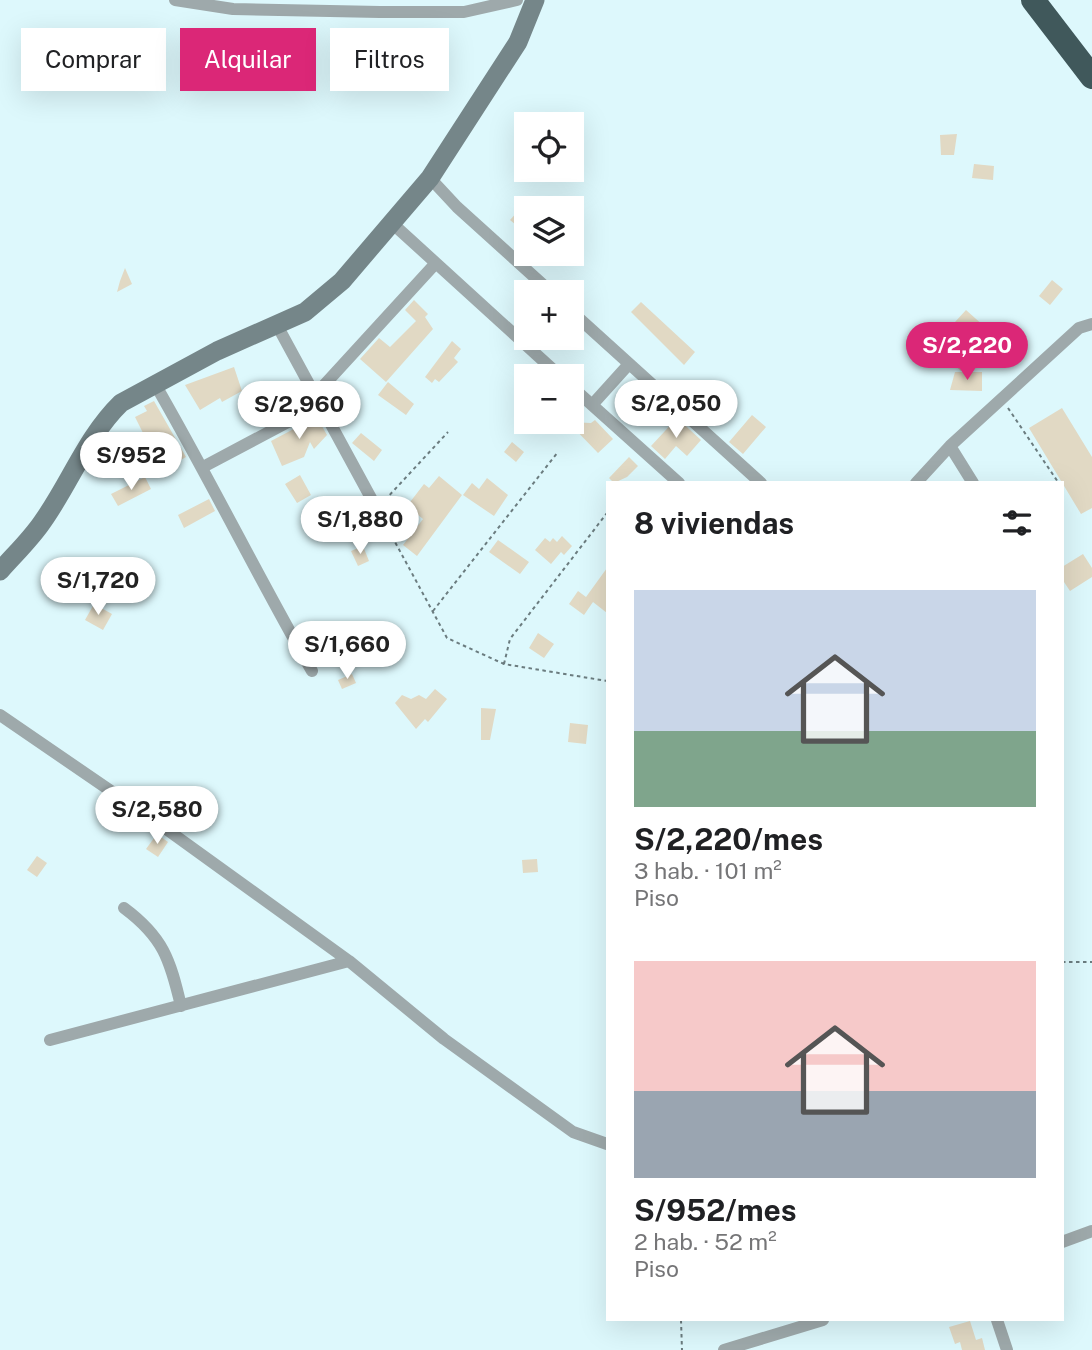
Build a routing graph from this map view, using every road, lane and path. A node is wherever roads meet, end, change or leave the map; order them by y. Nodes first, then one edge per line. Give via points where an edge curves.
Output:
1 (175, 0) edge
2 (517, 0) edge
3 (535, 0) edge
4 (1033, 0) edge
5 (1092, 77) edge
6 (430, 178) junction
7 (393, 224) junction
8 (435, 264) junction
9 (538, 280) edge
10 (584, 323) edge
11 (1092, 324) edge
12 (278, 327) junction
13 (547, 364) edge
14 (629, 364) junction
15 (155, 384) junction
16 (315, 395) junction
17 (584, 398) edge
18 (1002, 398) junction
19 (592, 405) junction
20 (448, 432) dead end
21 (950, 446) junction
22 (558, 452) dead end
23 (203, 467) junction
24 (676, 481) edge
25 (759, 481) edge
26 (918, 481) edge
27 (971, 481) edge
28 (1057, 481) edge
29 (377, 509) junction
30 (606, 514) edge
31 (0, 571) edge
32 (433, 612) junction
33 (503, 664) junction
34 (312, 671) dead end
35 (606, 681) edge
36 (0, 715) edge
37 (124, 908) dead end
38 (349, 961) junction
39 (1064, 962) edge
40 (1092, 962) edge
41 (181, 1006) junction
42 (50, 1040) dead end
43 (606, 1143) edge
44 (1092, 1231) edge
45 (1064, 1241) edge
46 (681, 1321) edge
47 (820, 1321) edge
48 (997, 1321) edge
49 (1004, 1349) edge
50 (682, 1350) edge
51 (724, 1350) edge

1 - 2 street via 233,9 464,12
3 - 6 street via 518,42
4 - 5 highway
6 - 7 street
6 - 9 street
7 - 8 street
7 - 12 street via 342,281 305,313
8 - 13 street
8 - 16 street
10 - 14 street
11 - 18 street via 1079,328
12 - 15 street via 217,351
12 - 16 street
14 - 19 street
14 - 25 street
15 - 23 street
15 - 31 street via 109,415 43,522
16 - 23 street via 303,414
16 - 29 street
17 - 19 street
18 - 21 street
18 - 28 path
19 - 24 street
20 - 29 path
21 - 26 street
21 - 27 street
22 - 32 path
23 - 34 street via 250,564
29 - 32 path
30 - 33 path via 510,639
32 - 33 path via 447,638
33 - 35 path
36 - 38 street
37 - 41 street via 154,933 165,950
38 - 41 street
38 - 43 street via 444,1039 573,1132
39 - 40 path
41 - 42 street
44 - 45 street
46 - 50 path
47 - 51 street
48 - 49 street

